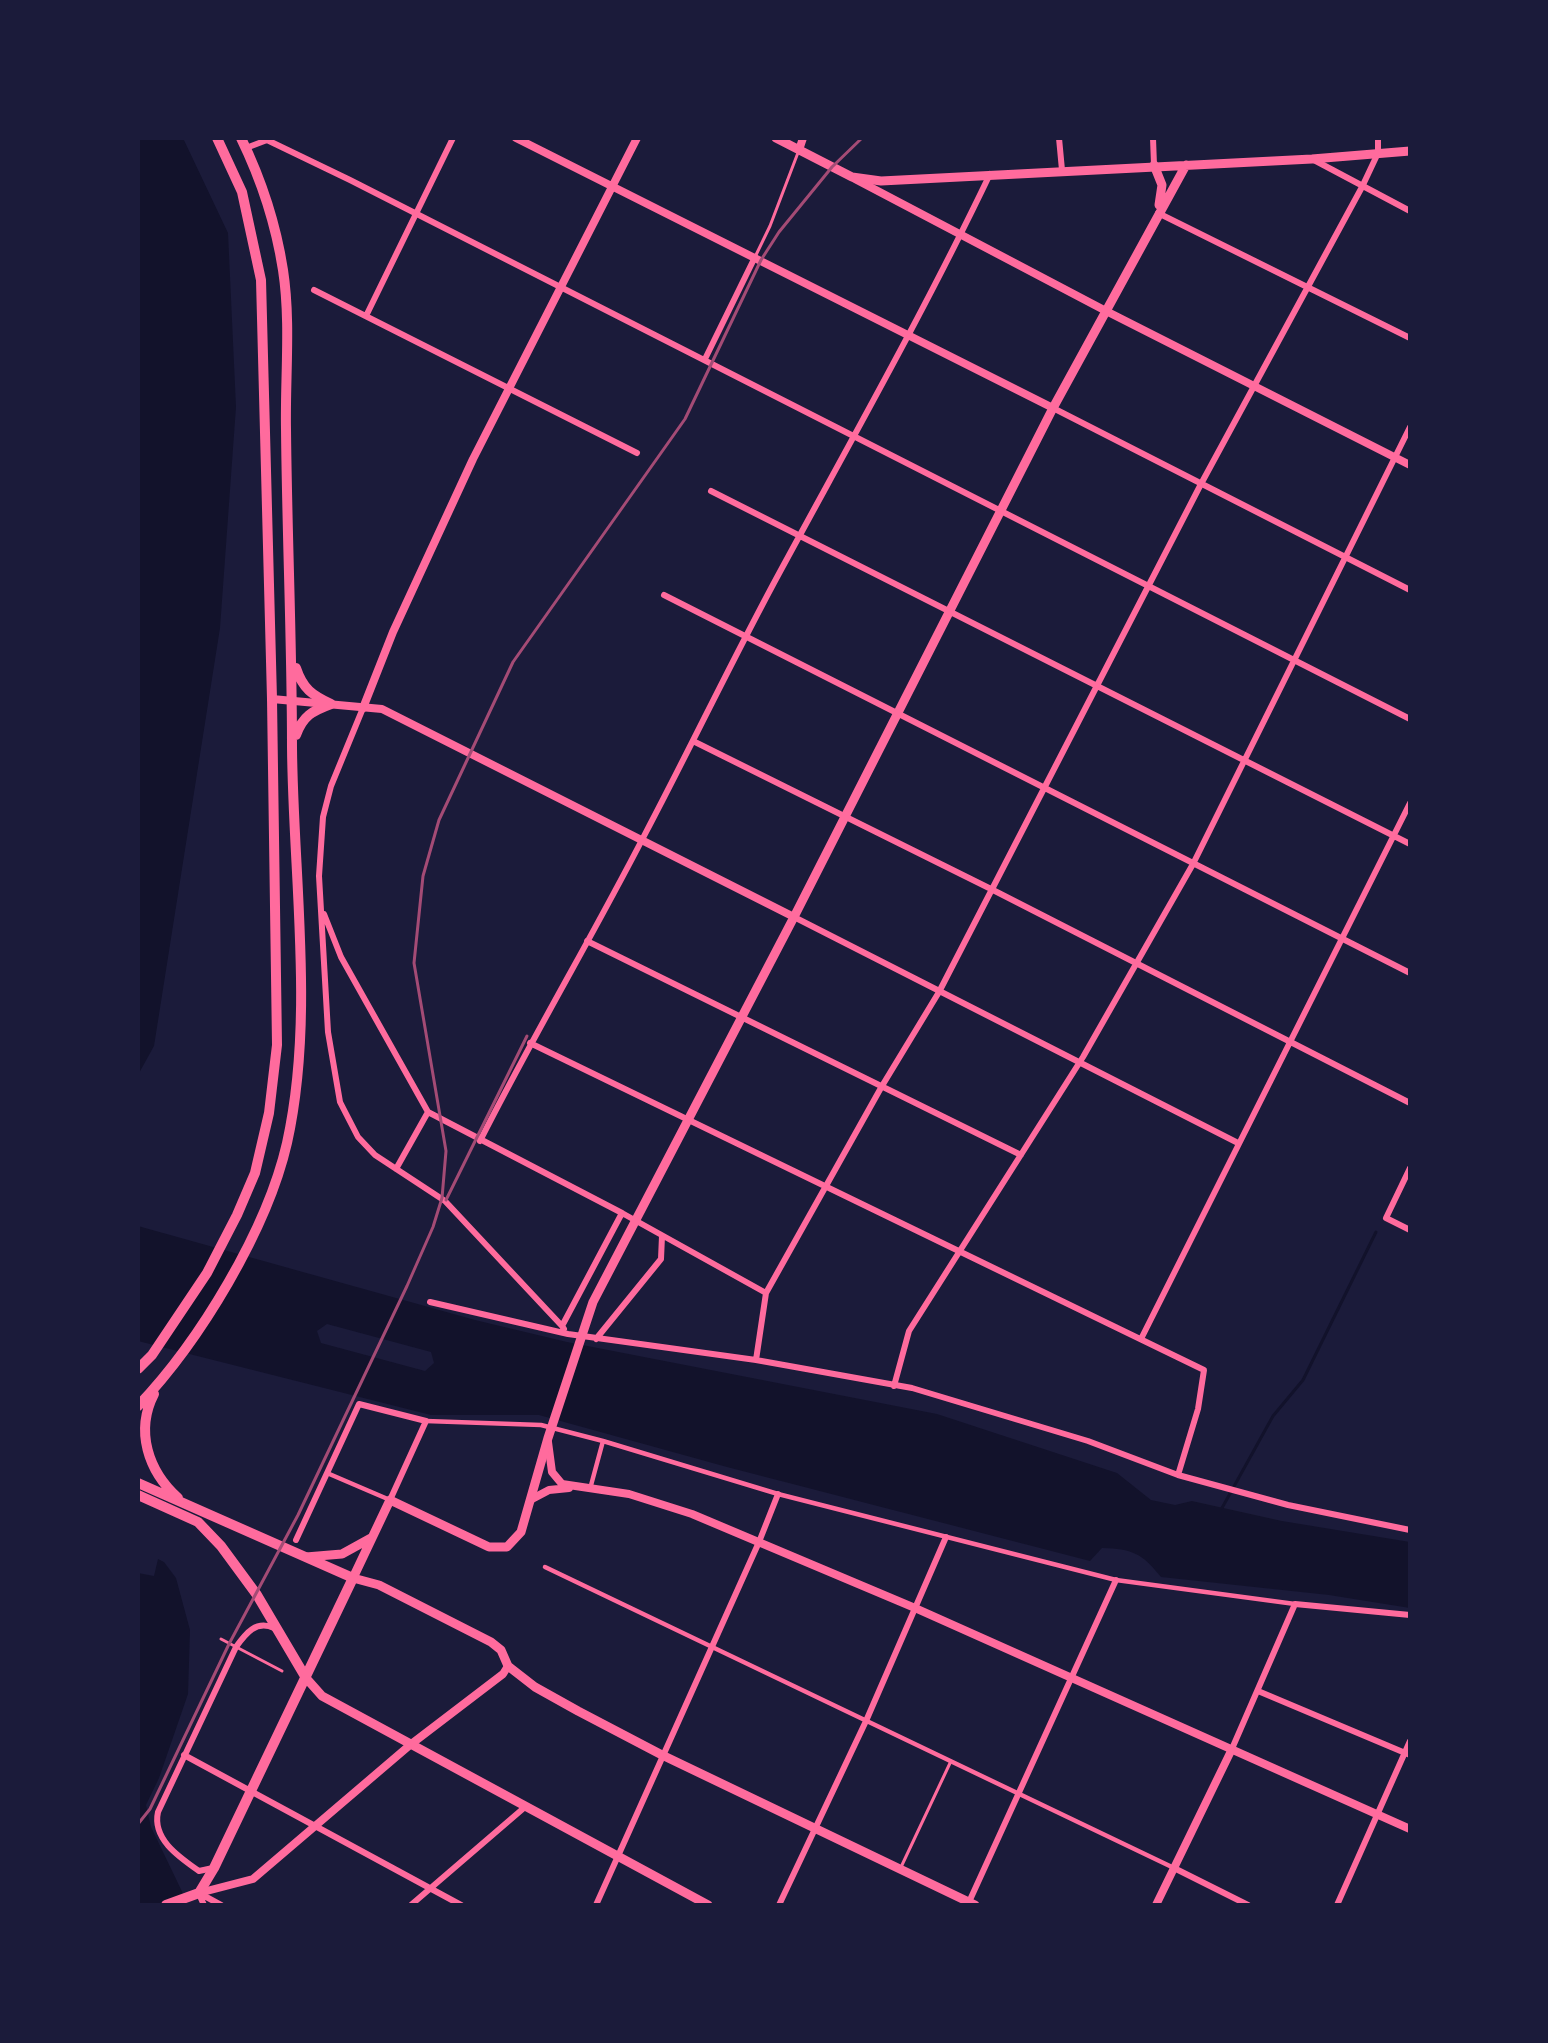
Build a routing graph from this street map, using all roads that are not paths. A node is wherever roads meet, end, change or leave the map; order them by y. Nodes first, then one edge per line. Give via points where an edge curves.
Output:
1 (217, 138) edge
2 (453, 138) edge
3 (516, 138) edge
4 (637, 138) edge
5 (776, 138) edge
6 (803, 138) edge
7 (1059, 138) edge
8 (1153, 138) edge
9 (1378, 138) edge
10 (267, 139) edge
11 (243, 143) edge
12 (799, 150) junction
13 (1410, 151) edge
14 (1378, 153) junction
15 (1312, 159) junction
16 (1157, 165) junction
17 (1186, 165) junction
18 (1062, 170) junction
19 (990, 174) junction
20 (852, 177) junction
21 (613, 184) junction
22 (1362, 187) junction
23 (1166, 198) junction
24 (1410, 211) edge
25 (417, 213) junction
26 (1158, 213) junction
27 (961, 236) junction
28 (755, 257) junction
29 (561, 285) junction
30 (1308, 286) junction
31 (314, 290) dead end
32 (1106, 311) junction
33 (366, 316) junction
34 (909, 336) junction
35 (1410, 338) edge
36 (705, 359) junction
37 (1255, 386) junction
38 (510, 390) junction
39 (1053, 408) junction
40 (1410, 427) edge
41 (856, 436) junction
42 (637, 453) dead end
43 (1395, 457) junction
44 (1410, 465) edge
45 (1201, 483) junction
46 (711, 491) dead end
47 (1001, 510) junction
48 (799, 537) junction
49 (1346, 558) junction
50 (1148, 585) junction
51 (1410, 590) edge
52 (664, 596) dead end
53 (949, 610) junction
54 (745, 636) junction
55 (292, 660) junction
56 (1296, 660) junction
57 (1097, 684) junction
58 (272, 699) junction
59 (293, 701) junction
60 (331, 704) junction
61 (363, 708) junction
62 (897, 713) junction
63 (1410, 718) edge
64 (693, 741) junction
65 (292, 743) junction
66 (1246, 760) junction
67 (1043, 789) junction
68 (1410, 803) edge
69 (844, 817) junction
70 (1394, 836) junction
71 (643, 839) junction
72 (1410, 844) edge
73 (1192, 864) junction
74 (992, 889) junction
75 (322, 908) junction
76 (794, 917) junction
77 (1342, 939) junction
78 (587, 941) junction
79 (1137, 963) junction
80 (1410, 973) edge
81 (939, 992) junction
82 (741, 1017) junction
83 (1288, 1041) junction
84 (530, 1043) junction
85 (1078, 1063) junction
86 (882, 1086) junction
87 (1410, 1102) edge
88 (428, 1112) junction
89 (688, 1119) junction
90 (480, 1141) junction
91 (1238, 1143) junction
92 (1021, 1155) junction
93 (1410, 1168) edge
94 (396, 1169) junction
95 (826, 1186) junction
96 (622, 1213) junction
97 (636, 1221) junction
98 (1410, 1230) edge
99 (662, 1236) junction
100 (960, 1252) junction
101 (766, 1293) junction
102 (430, 1302) dead end
103 (562, 1326) junction
104 (568, 1334) junction
105 (597, 1338) junction
106 (1141, 1339) junction
107 (175, 1360) junction
108 (756, 1360) junction
109 (138, 1369) edge
110 (894, 1386) junction
111 (138, 1406) edge
112 (426, 1420) junction
113 (548, 1438) junction
114 (603, 1441) junction
115 (327, 1473) junction
116 (1178, 1475) junction
117 (138, 1483) edge
118 (573, 1488) junction
119 (590, 1489) junction
120 (138, 1494) edge
121 (778, 1494) junction
122 (532, 1499) junction
123 (390, 1500) junction
124 (186, 1504) junction
125 (1410, 1530) edge
126 (946, 1537) junction
127 (371, 1538) junction
128 (296, 1540) dead end
129 (759, 1542) junction
130 (300, 1556) junction
131 (545, 1567) dead end
132 (353, 1578) junction
133 (1116, 1580) junction
134 (1295, 1604) junction
135 (915, 1608) junction
136 (1410, 1615) edge
137 (279, 1631) junction
138 (221, 1640) dead end
139 (236, 1647) junction
140 (712, 1647) junction
141 (508, 1666) junction
142 (282, 1671) dead end
143 (306, 1678) junction
144 (1071, 1679) junction
145 (1258, 1691) junction
146 (866, 1721) junction
147 (1410, 1741) edge
148 (410, 1745) junction
149 (1231, 1751) junction
150 (1407, 1754) edge
151 (184, 1755) junction
152 (662, 1755) junction
153 (951, 1761) junction
154 (250, 1791) junction
155 (1018, 1793) junction
156 (525, 1807) junction
157 (1378, 1815) junction
158 (315, 1826) junction
159 (1410, 1829) edge
160 (816, 1830) junction
161 (617, 1858) junction
162 (903, 1865) dead end
163 (214, 1868) junction
164 (1174, 1868) junction
165 (431, 1888) junction
166 (196, 1894) junction
167 (597, 1902) edge
168 (971, 1904) edge
169 (166, 1905) edge
170 (204, 1905) edge
171 (221, 1905) edge
172 (411, 1905) edge
173 (461, 1905) edge
174 (591, 1905) edge
175 (708, 1905) edge
176 (779, 1905) edge
177 (1156, 1905) edge
178 (1248, 1905) edge
179 (1337, 1905) edge

1 - 58 highway via 242,192 261,280
2 - 25 street
3 - 21 street
4 - 21 street
5 - 12 main road
6 - 12 street
7 - 18 street
8 - 16 street
9 - 14 street
10 - 11 street
10 - 25 street
11 - 55 highway via 271,221 286,300
12 - 20 main road
12 - 28 lane
13 - 14 main road
14 - 15 main road
14 - 22 street
15 - 17 main road
15 - 22 street
16 - 17 main road
16 - 18 main road
16 - 23 main road via 1168,184
16 - 26 main road via 1162,185
17 - 23 main road
18 - 19 main road
19 - 20 main road via 893,181
19 - 27 street
20 - 27 main road
21 - 28 street
21 - 29 street
22 - 24 street
22 - 30 street
23 - 26 main road
25 - 29 street
25 - 33 street
26 - 30 street
26 - 32 main road
27 - 32 main road
27 - 34 street
28 - 34 street
28 - 36 street
29 - 36 street
29 - 38 street
30 - 35 street
30 - 37 street
31 - 33 street
32 - 37 street
32 - 39 main road
33 - 38 street
34 - 39 street
34 - 41 street
36 - 41 street
37 - 43 street
37 - 45 street
38 - 42 street
38 - 61 street via 473,459 393,632
39 - 45 street
39 - 47 main road
40 - 43 street
41 - 47 street
41 - 48 street
43 - 44 street
43 - 49 street
45 - 49 street
45 - 50 street
46 - 48 street
47 - 50 street
47 - 53 main road
48 - 53 street
48 - 54 street
49 - 51 street
49 - 56 street
50 - 56 street
50 - 57 street
52 - 54 street
53 - 57 street
53 - 62 main road
54 - 62 street
54 - 64 street
55 - 59 highway
55 - 60 highway via 310,694
56 - 63 street
56 - 66 street
57 - 66 street
57 - 67 street
58 - 59 main road
58 - 109 highway via 277,1045 269,1113 255,1173 225,1240 152,1355
59 - 60 main road
59 - 65 highway
60 - 61 main road
60 - 65 highway via 312,711 302,720
61 - 71 main road via 382,709
61 - 75 street via 331,786 323,817 319,876
62 - 67 street
62 - 69 main road
64 - 69 street
64 - 71 street
65 - 107 highway via 301,1032 286,1147 249,1246 220,1297
66 - 70 street
66 - 73 street
67 - 73 street
67 - 74 street
68 - 70 street
69 - 74 street
69 - 76 main road
70 - 72 street
70 - 77 street
71 - 76 main road
71 - 78 street
73 - 77 street
73 - 79 street
74 - 79 street
74 - 81 street
75 - 88 street via 341,957
75 - 94 street via 328,1032 340,1102 358,1137
76 - 81 street
76 - 82 main road
77 - 80 street
77 - 83 street
78 - 82 street
78 - 84 street
79 - 83 street
79 - 85 street
81 - 85 street
81 - 86 street
82 - 86 street
82 - 89 main road
83 - 87 street
83 - 91 street
84 - 89 street
84 - 90 street
85 - 91 street
85 - 92 street
86 - 92 street
86 - 95 street
88 - 90 street
88 - 94 street
89 - 95 street
89 - 97 main road
90 - 96 street
91 - 106 street
92 - 100 street
93 - 98 street via 1386,1218
94 - 103 street via 445,1201
95 - 100 street
95 - 101 street
96 - 97 street
96 - 103 street
97 - 99 street
97 - 113 main road via 585,1322
99 - 101 street
99 - 105 street via 661,1259
100 - 106 street
100 - 110 street via 909,1331
101 - 108 street
102 - 104 street
103 - 104 street
104 - 105 street
105 - 108 street
106 - 116 street via 1204,1370 1198,1409
107 - 111 highway
107 - 124 highway via 145,1414 144,1434 157,1473
108 - 110 street
110 - 116 street via 1077,1438
112 - 114 street via 526,1424
112 - 115 street via 359,1404
112 - 123 street
113 - 118 street via 552,1472 562,1484
113 - 122 main road
114 - 119 street
114 - 121 street
115 - 123 street
115 - 128 street
116 - 125 street via 1288,1505
117 - 124 highway
118 - 119 street
118 - 122 street via 549,1490
119 - 129 street via 668,1505
120 - 137 highway via 198,1522 234,1563
121 - 126 street
121 - 129 street
122 - 123 main road via 521,1532 514,1542 501,1549 489,1547
123 - 127 main road
124 - 130 highway
126 - 133 street
126 - 135 street
127 - 130 main road via 342,1554
127 - 132 main road
129 - 135 street
129 - 140 street
130 - 132 highway
131 - 140 street
132 - 141 main road via 379,1585 474,1634 501,1650
132 - 143 highway
133 - 134 street
133 - 144 street
134 - 136 street
134 - 145 street
135 - 144 street
135 - 146 street
137 - 139 street via 259,1626 246,1633
137 - 143 highway
138 - 139 lane
139 - 142 lane
139 - 151 street
140 - 146 street
140 - 152 street
141 - 148 main road via 503,1674
141 - 152 main road via 535,1687
143 - 148 main road via 322,1696
143 - 154 highway
144 - 149 street
144 - 155 street
145 - 149 street
145 - 150 street
146 - 153 street
146 - 160 street
147 - 150 street
148 - 156 main road
148 - 158 main road
149 - 157 street
149 - 164 street
150 - 157 street
151 - 154 street
151 - 163 street via 156,1823 162,1838 182,1859 199,1871
152 - 160 main road
152 - 161 street
153 - 155 street
153 - 162 lane
154 - 158 street
154 - 163 highway
155 - 164 street
155 - 168 street
156 - 161 main road
156 - 165 street
157 - 159 street
157 - 179 street
158 - 165 street
158 - 166 main road via 253,1879
160 - 168 main road
160 - 176 street
161 - 167 street
161 - 175 main road
163 - 166 highway
164 - 177 street
164 - 178 street
165 - 172 street
165 - 173 street
166 - 169 highway
166 - 170 street
166 - 171 street
167 - 174 street

